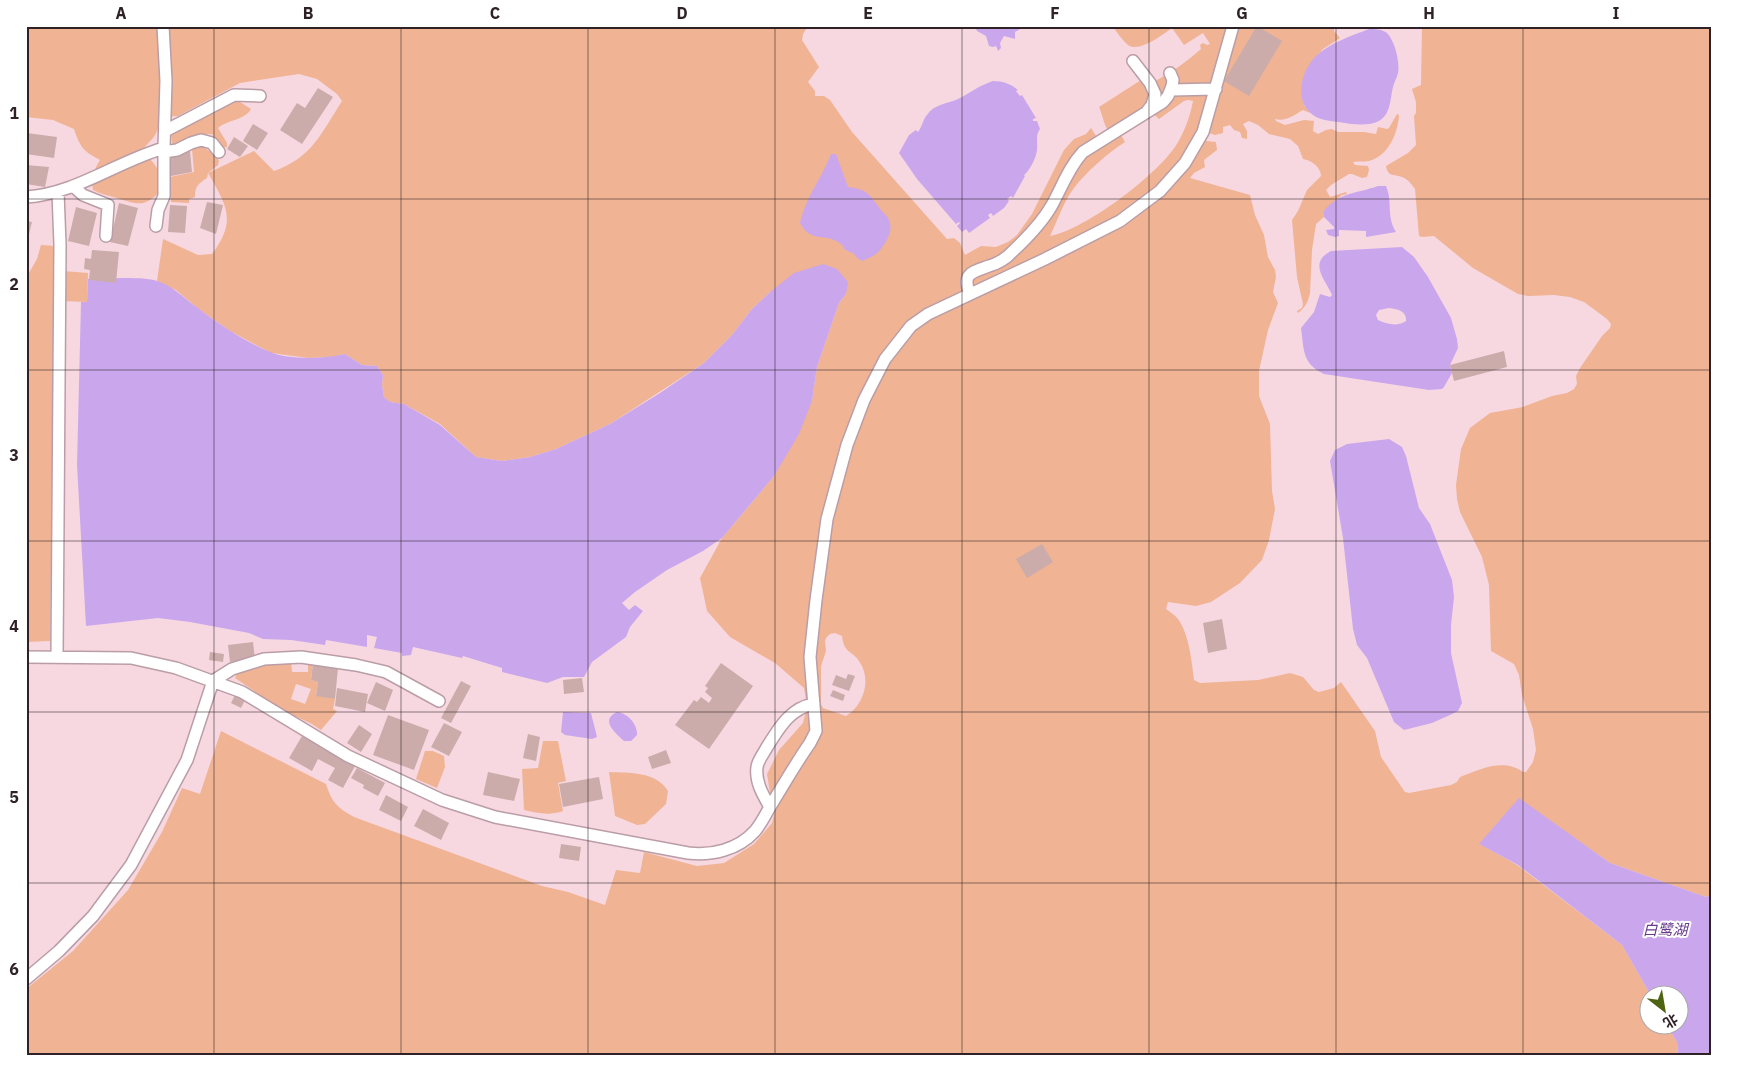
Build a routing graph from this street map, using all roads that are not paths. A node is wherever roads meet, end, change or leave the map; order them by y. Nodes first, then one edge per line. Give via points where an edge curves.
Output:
1 (163, 26) edge
2 (1233, 26) edge
3 (1133, 60) dead end
4 (1170, 73) dead end
5 (1216, 89) junction
6 (1171, 90) junction
7 (260, 96) dead end
8 (1147, 112) junction
9 (165, 131) junction
10 (164, 150) junction
11 (219, 152) dead end
12 (73, 186) junction
13 (58, 192) junction
14 (82, 195) junction
15 (26, 197) edge
16 (59, 208) junction
17 (156, 226) dead end
18 (106, 236) dead end
19 (970, 294) junction
20 (26, 656) edge
21 (57, 656) junction
22 (213, 680) junction
23 (438, 701) dead end
24 (814, 704) junction
25 (770, 807) junction
26 (26, 979) edge

1 - 9 street
2 - 5 street
3 - 8 street via 1155,94
4 - 6 street via 1173,80
5 - 6 street
5 - 19 street via 1203,132 1185,163 1160,191 1120,221
6 - 8 street via 1163,102
7 - 9 street via 234,95
8 - 19 street via 1076,159 1051,207 1027,237 1010,255 968,277
9 - 10 street
10 - 11 street via 177,150 201,140 212,144
10 - 12 street via 130,160
10 - 17 street via 164,196
12 - 13 street
12 - 14 street
13 - 15 street
13 - 16 street
14 - 16 street via 70,196
14 - 18 street via 108,205
16 - 21 street
19 - 24 street via 911,326 885,359 846,445 827,519 816,600 810,657
20 - 21 street
21 - 22 street via 132,658
22 - 23 street via 232,669 264,659 301,657 356,664 386,672
22 - 25 street via 242,692 348,756 442,800 495,817 700,854 724,850 747,838
22 - 26 street via 188,760 131,865 93,916
24 - 25 street via 816,731
24 - 25 street via 802,707 780,726 757,766 759,786

